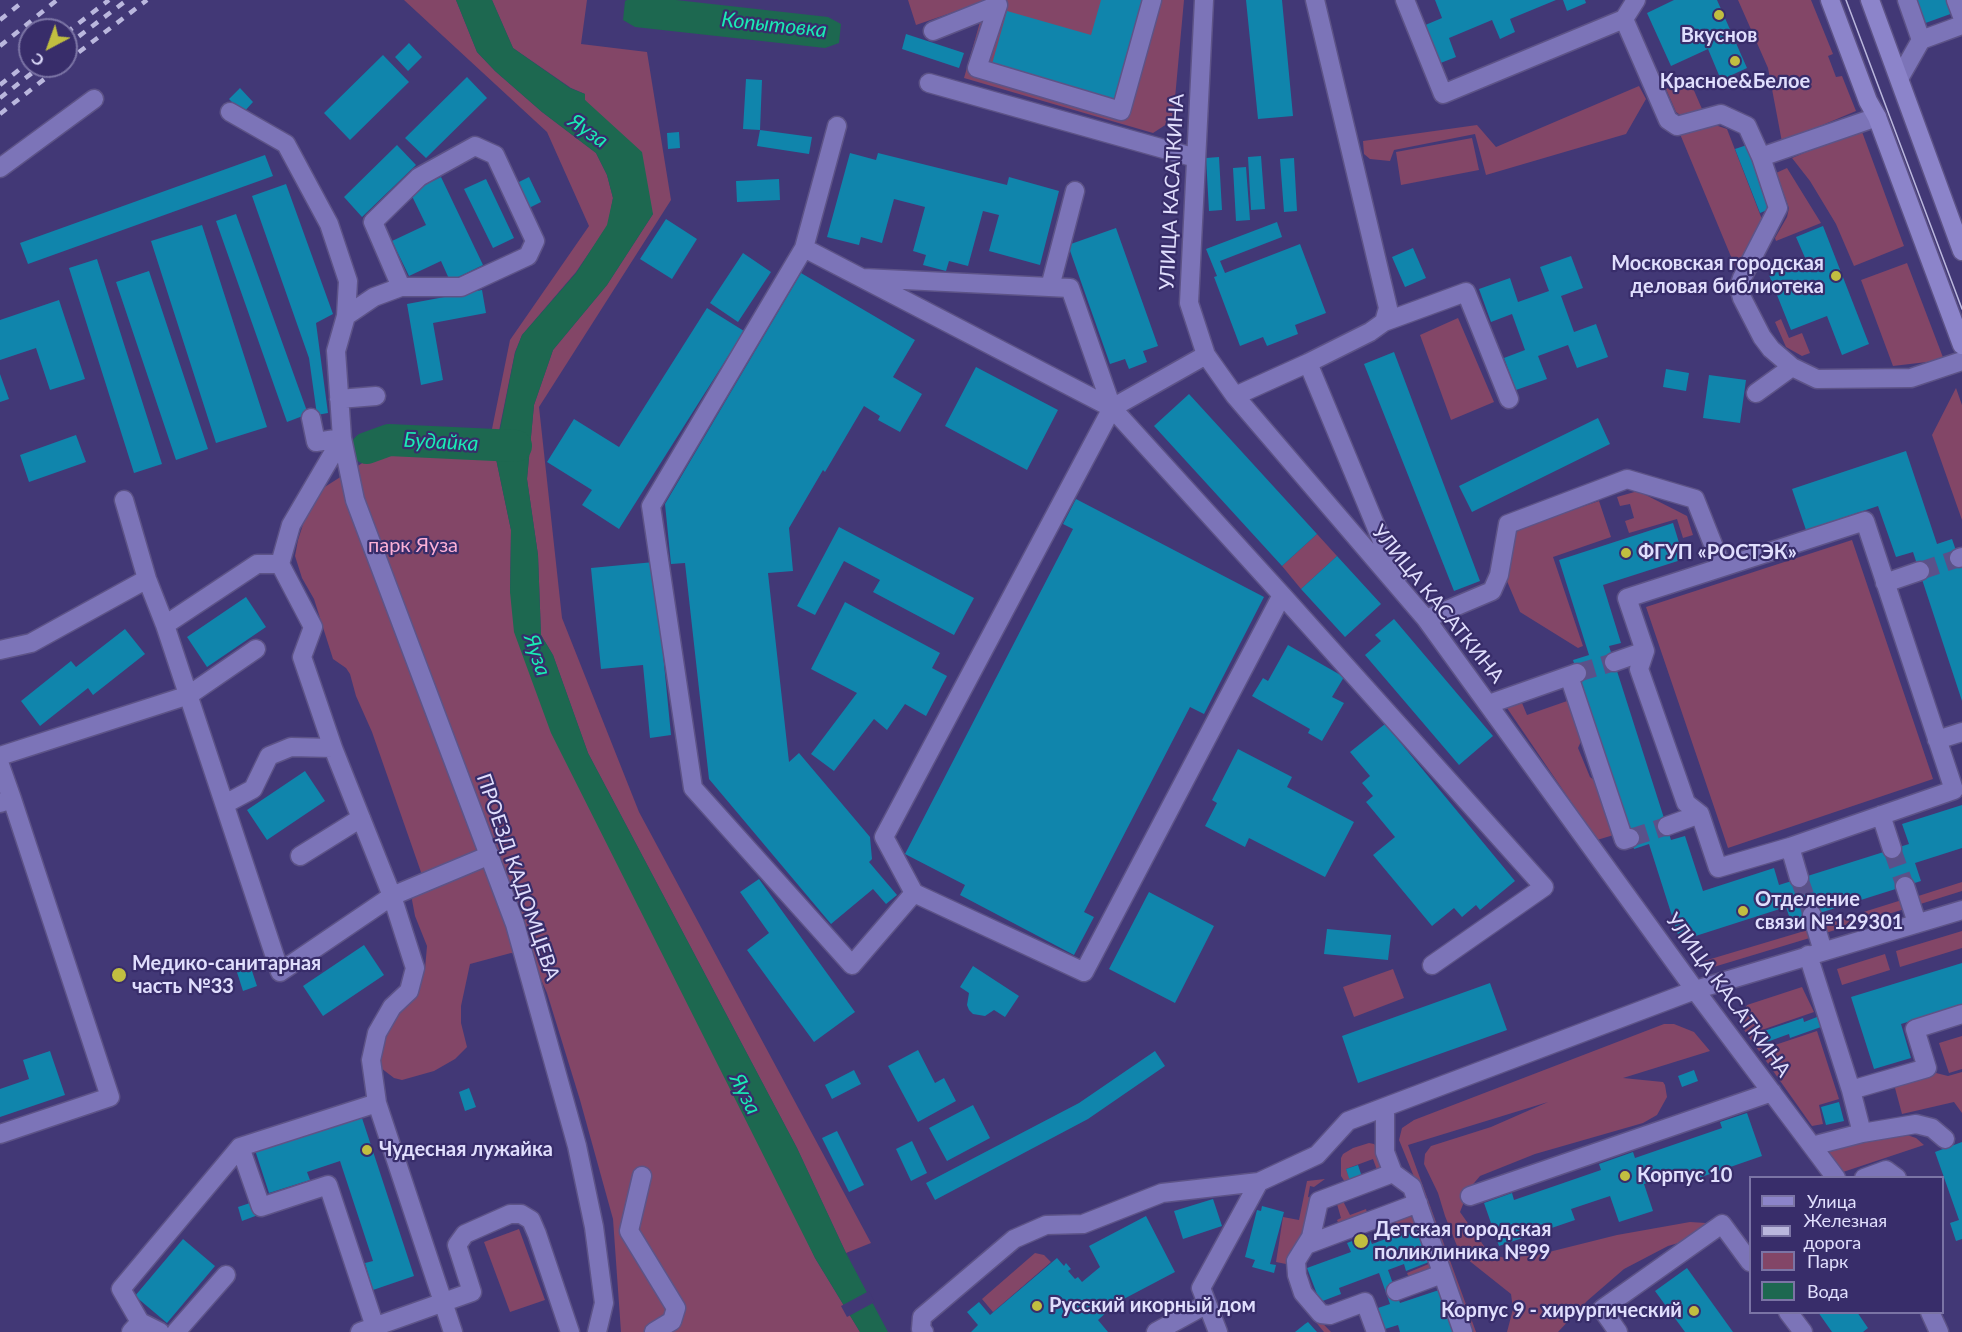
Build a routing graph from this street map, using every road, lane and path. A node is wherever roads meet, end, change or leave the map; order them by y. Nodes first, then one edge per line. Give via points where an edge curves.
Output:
1 (1152, 0) edge
2 (1204, 0) edge
3 (1315, 0) edge
4 (1405, 0) edge
5 (1636, 0) edge
6 (1830, 0) edge
7 (1870, 0) edge
8 (1907, 0) edge
9 (1956, 0) edge
10 (1002, 2) edge
11 (1962, 16) edge
12 (1624, 19) junction
13 (1962, 25) edge
14 (933, 31) dead end
15 (1921, 40) junction
16 (1900, 76) junction
17 (929, 83) dead end
18 (94, 99) dead end
19 (230, 112) dead end
20 (1877, 117) junction
21 (837, 126) dead end
22 (1196, 158) junction
23 (1761, 158) junction
24 (0, 168) edge
25 (1075, 191) dead end
26 (804, 248) junction
27 (1962, 251) edge
28 (863, 279) junction
29 (401, 287) junction
30 (1050, 287) junction
31 (346, 316) junction
32 (1384, 322) junction
33 (1962, 345) edge
34 (1206, 355) junction
35 (1962, 361) edge
36 (1308, 363) junction
37 (1792, 367) junction
38 (1756, 393) dead end
39 (376, 396) dead end
40 (1235, 396) junction
41 (339, 399) junction
42 (1509, 399) dead end
43 (1112, 408) junction
44 (311, 418) dead end
45 (343, 443) junction
46 (124, 500) dead end
47 (280, 564) junction
48 (1722, 567) junction
49 (1920, 571) tunnel mouth
50 (147, 579) junction
51 (1885, 583) junction
52 (1404, 593) junction
53 (1282, 595) junction
54 (1426, 619) junction
55 (165, 625) junction
56 (256, 649) dead end
57 (0, 650) edge
58 (1645, 651) junction
59 (1614, 662) tunnel mouth
60 (189, 695) junction
61 (1488, 704) junction
62 (1962, 732) edge
63 (1937, 740) junction
64 (333, 748) junction
65 (0, 756) edge
66 (0, 765) edge
67 (6, 801) edge
68 (225, 804) junction
69 (1700, 814) junction
70 (1881, 815) junction
71 (361, 818) junction
72 (1667, 826) tunnel mouth
73 (1630, 838) dead end
74 (1790, 847) junction
75 (1892, 849) tunnel mouth
76 (490, 855) junction
77 (300, 856) dead end
78 (1799, 878) tunnel mouth
79 (1905, 886) tunnel mouth
80 (914, 893) junction
81 (392, 896) junction
82 (1962, 910) edge
83 (1812, 915) tunnel mouth
84 (1917, 923) junction
85 (1816, 953) junction
86 (1432, 965) dead end
87 (1695, 990) junction
88 (1962, 1014) edge
89 (1851, 1090) junction
90 (1772, 1092) junction
91 (377, 1103) junction
92 (1385, 1107) junction
93 (1862, 1133) junction
94 (0, 1134) edge
95 (1945, 1139) dead end
96 (1812, 1146) junction
97 (240, 1148) junction
98 (1393, 1173) junction
99 (642, 1176) dead end
100 (1834, 1176) edge
101 (1870, 1176) edge
102 (1894, 1176) edge
103 (1259, 1182) junction
104 (1470, 1196) dead end
105 (1418, 1203) junction
106 (1306, 1245) junction
107 (1749, 1261) edge
108 (1442, 1274) junction
109 (226, 1275) dead end
110 (1365, 1302) junction
111 (443, 1303) junction
112 (1207, 1304) junction
113 (1790, 1314) edge
114 (1931, 1314) edge
115 (135, 1327) edge
116 (367, 1329) edge
117 (160, 1332) edge
118 (176, 1332) edge
119 (453, 1332) edge
120 (570, 1332) edge
121 (597, 1332) edge
122 (654, 1332) edge
123 (924, 1332) edge
124 (1156, 1332) edge
125 (1218, 1332) edge
126 (1376, 1332) edge
127 (1463, 1332) edge
128 (1618, 1332) edge
129 (1803, 1332) edge
130 (1939, 1332) edge

1 - 10 street via 1121,111 977,68
2 - 22 street, УЛИЦА КАСАТКИНА
3 - 32 street via 1388,308
4 - 12 street via 1443,94
5 - 12 street
6 - 20 main road
7 - 16 main road
8 - 15 street
9 - 11 street
10 - 14 street
12 - 23 street via 1668,120 1677,126 1721,114 1747,126
13 - 15 street
15 - 16 street
16 - 27 main road
17 - 22 street
18 - 24 street
19 - 31 street, ПРОЕЗД КАДОМЦЕВА via 285,144 292,174 329,224 348,281
20 - 23 street
20 - 33 main road
21 - 26 street
22 - 34 street, УЛИЦА КАСАТКИНА via 1189,303
23 - 37 street via 1778,208 1739,287 1762,337
25 - 30 street
26 - 28 street
26 - 80 street via 651,506 693,788 852,965
28 - 30 street
28 - 43 street
29 - 29 street via 373,222 419,177 456,156 475,146 495,155 535,241 528,256 461,287
29 - 31 street via 374,297
30 - 43 street via 1070,288
31 - 41 street, ПРОЕЗД КАДОМЦЕВА via 336,351
32 - 36 street
32 - 42 street via 1466,291
34 - 40 street, УЛИЦА КАСАТКИНА
34 - 43 street
35 - 37 street via 1911,378 1817,379
36 - 40 street
36 - 52 street
37 - 38 street
39 - 41 street
40 - 52 street, УЛИЦА КАСАТКИНА
41 - 45 street, ПРОЕЗД КАДОМЦЕВА
43 - 53 street
43 - 80 street via 884,837
44 - 45 street via 316,442
45 - 47 street via 291,525
45 - 76 street, ПРОЕЗД КАДОМЦЕВА via 355,500
46 - 50 street
47 - 55 street via 257,564
47 - 64 street via 313,627 302,657
48 - 51 street via 1865,521
48 - 54 street via 1695,499 1627,480 1508,524 1499,575 1492,591
48 - 58 street via 1627,598
49 - 51 street
50 - 55 street
50 - 57 street via 31,643
51 - 63 street
52 - 54 street, УЛИЦА КАСАТКИНА
53 - 80 street via 1084,972
53 - 86 street via 1544,887
54 - 61 street, УЛИЦА КАСАТКИНА
55 - 60 street
56 - 60 street
58 - 59 street
58 - 69 street via 1640,669 1686,803
60 - 65 street
60 - 68 street
61 - 73 street via 1573,675 1624,840
61 - 87 street, УЛИЦА КАСАТКИНА
62 - 63 street
63 - 70 street via 1954,790
64 - 68 street via 291,747 269,756 253,789
64 - 71 street
66 - 67 street
67 - 94 street via 110,1096
68 - 81 street via 280,972
69 - 72 street
69 - 74 street via 1718,868
70 - 74 street
70 - 75 street
71 - 77 street
71 - 81 street
74 - 78 street
76 - 81 street
76 - 121 street, ПРОЕЗД КАДОМЦЕВА via 515,924 577,1146 594,1227 604,1303
79 - 84 street
81 - 91 street via 415,968 409,992 392,1006 376,1033 371,1060
82 - 84 street
83 - 85 street
84 - 85 street
85 - 87 street
85 - 89 street
87 - 90 street, УЛИЦА КАСАТКИНА
87 - 92 street
88 - 89 street via 1915,1029 1927,1068
89 - 93 street
90 - 96 street, УЛИЦА КАСАТКИНА
90 - 104 street
91 - 97 street
91 - 111 street
92 - 98 street via 1385,1152
92 - 103 street via 1348,1121 1317,1155
93 - 95 street via 1916,1124 1932,1128
93 - 96 street
96 - 100 street, УЛИЦА КАСАТКИНА
97 - 115 street via 121,1289
97 - 116 street via 261,1207 328,1185
98 - 105 street via 1412,1187
98 - 106 street via 1319,1201
99 - 122 street via 629,1231 675,1308 672,1321
101 - 102 street via 1886,1170
103 - 112 street via 1201,1288
103 - 123 street via 1162,1193 1083,1224 1046,1225 1014,1239 922,1317
105 - 106 street
105 - 108 street
106 - 110 street via 1296,1261 1297,1275 1303,1293 1322,1314 1330,1315
107 - 128 street via 1722,1224 1602,1309
108 - 110 street
108 - 127 street
109 - 118 street
110 - 126 street
111 - 116 street
111 - 119 street
111 - 120 street via 472,1292 457,1245 465,1234 510,1214 521,1214 531,1220 537,1234
112 - 124 street
112 - 125 street
113 - 129 street
114 - 130 street
115 - 117 street

